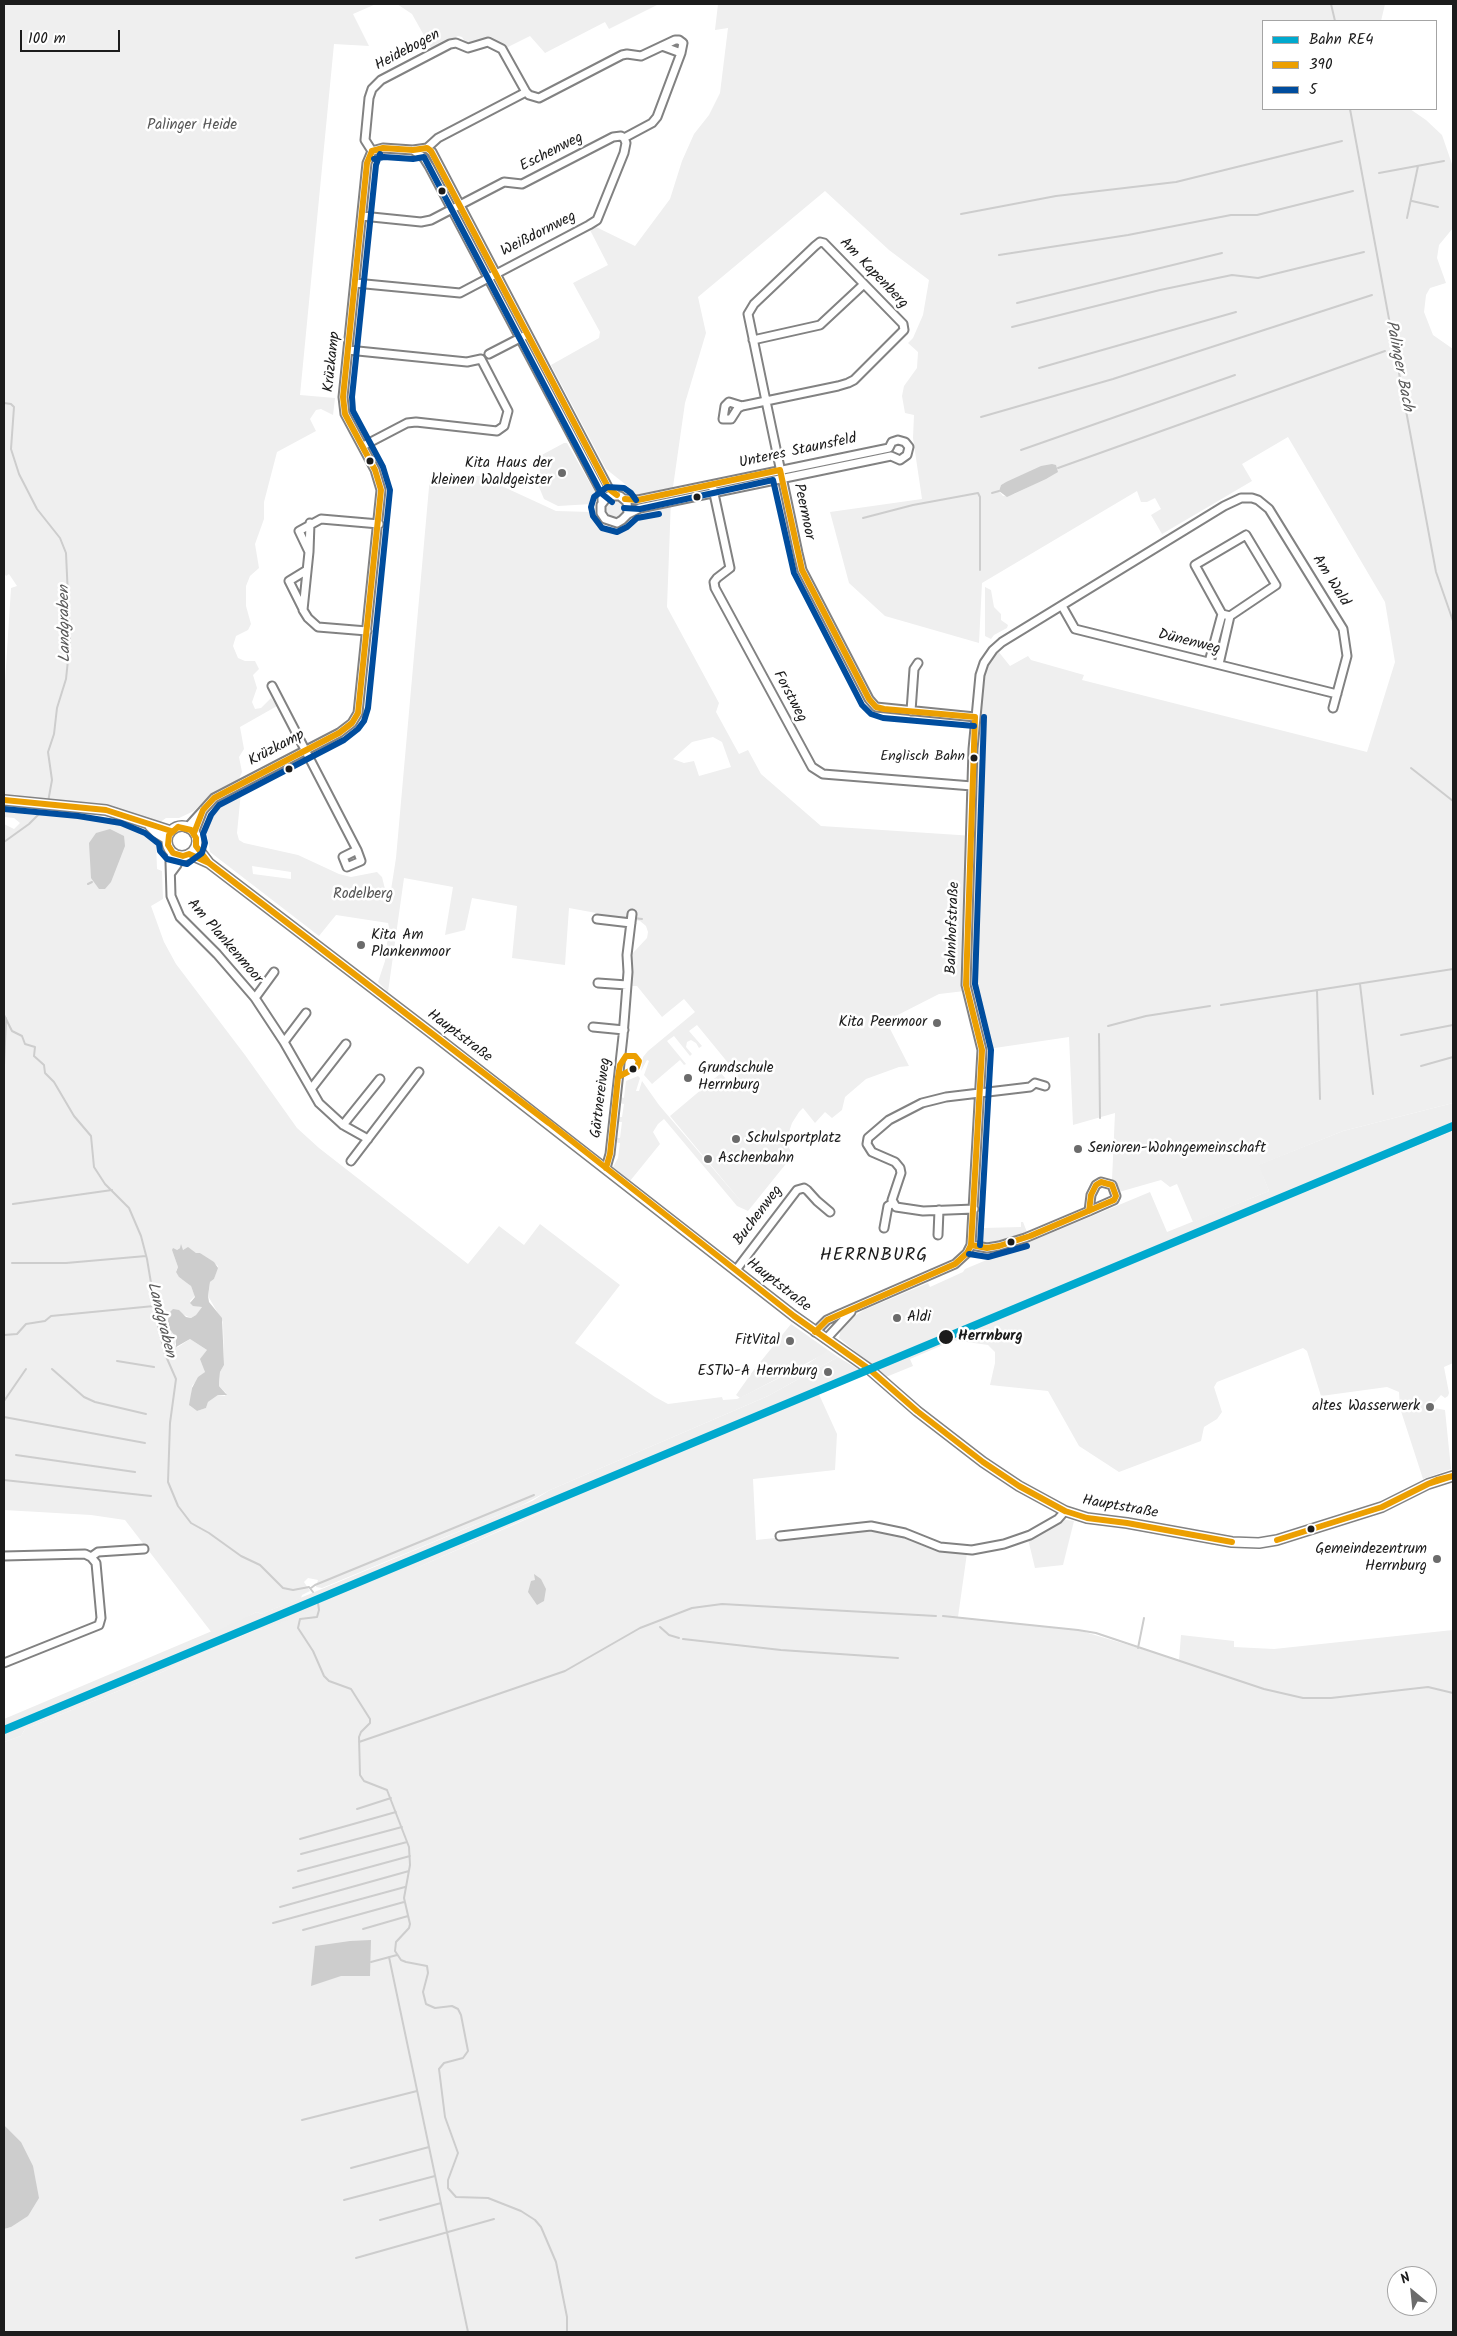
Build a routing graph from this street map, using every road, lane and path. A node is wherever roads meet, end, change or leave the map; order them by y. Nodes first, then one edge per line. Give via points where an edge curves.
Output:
1 (662, 46) junction
2 (681, 53) junction
3 (526, 92) junction
4 (624, 138) junction
5 (427, 148) junction
6 (413, 150) junction
7 (372, 151) junction
8 (460, 205) junction
9 (452, 209) junction
10 (362, 216) junction
11 (824, 243) joint
12 (496, 273) junction
13 (488, 278) junction
14 (355, 282) junction
15 (864, 284) junction
16 (527, 334) junction
17 (520, 338) junction
18 (753, 340) junction
19 (348, 350) junction
20 (484, 357) junction
21 (766, 400) junction
22 (742, 406) dead end
23 (362, 446) junction
24 (889, 448) junction
25 (891, 456) junction
26 (780, 470) junction
27 (782, 478) junction
28 (712, 484) junction
29 (714, 493) junction
30 (617, 495) junction
31 (625, 499) junction
32 (602, 501) junction
33 (628, 514) junction
34 (310, 523) junction
35 (379, 524) junction
36 (309, 552) junction
37 (307, 570) junction
38 (1062, 606) junction
39 (303, 610) junction
40 (1222, 614) junction
41 (1230, 616) junction
42 (367, 631) junction
43 (1209, 662) junction
44 (918, 664) dead end
45 (1218, 664) junction
46 (272, 686) dead end
47 (1337, 694) junction
48 (1333, 708) dead end
49 (911, 711) junction
50 (975, 717) junction
51 (305, 750) junction
52 (972, 786) junction
53 (4, 800) edge
54 (190, 830) junction
55 (169, 835) junction
56 (196, 846) junction
57 (357, 850) dead end
58 (176, 854) junction
59 (189, 854) junction
60 (209, 863) junction
61 (632, 914) dead end
62 (597, 919) dead end
63 (631, 923) junction
64 (274, 972) dead end
65 (598, 983) dead end
66 (627, 985) junction
67 (254, 998) junction
68 (306, 1013) dead end
69 (593, 1026) dead end
70 (624, 1030) junction
71 (284, 1042) junction
72 (346, 1044) dead end
73 (419, 1072) dead end
74 (380, 1079) dead end
75 (1045, 1086) dead end
76 (311, 1089) junction
77 (980, 1093) junction
78 (343, 1125) junction
79 (368, 1139) junction
80 (351, 1161) dead end
81 (606, 1168) junction
82 (893, 1203) junction
83 (974, 1209) junction
84 (939, 1210) junction
85 (1089, 1211) junction
86 (830, 1212) dead end
87 (884, 1228) dead end
88 (938, 1235) dead end
89 (971, 1245) junction
90 (736, 1270) junction
91 (853, 1310) junction
92 (815, 1332) junction
93 (826, 1339) junction
94 (1453, 1476) edge
95 (1065, 1511) junction
96 (780, 1536) dead end
97 (144, 1550) dead end
98 (4, 1556) edge
99 (91, 1557) junction
100 (4, 1663) edge

1 - 2 street
1 - 2 street via 679,40 683,43
1 - 3 street via 641,56 622,55 545,96 534,97
2 - 4 street, Eschenweg via 655,121
3 - 5 street via 438,138
3 - 7 street, Heidebogen via 502,49 488,42 468,48 450,44 375,84 369,98 365,130 365,140
4 - 8 street, Eschenweg via 613,137 522,184 505,182
4 - 12 street, Weißdornweg via 624,153 597,220
5 - 6 street
5 - 8 street
6 - 7 street via 383,148
6 - 9 street via 426,160
7 - 10 street, Krüzkamp via 367,163
8 - 9 street, Eschenweg
8 - 12 street
9 - 10 street, Eschenweg via 421,222
9 - 13 street
10 - 14 street, Krüzkamp
11 - 15 street, Am Kapenberg
11 - 18 street, Peermoor via 814,246 750,309
12 - 13 street, Weißdornweg
12 - 16 street
13 - 14 street via 457,294
13 - 17 street
14 - 19 street, Krüzkamp
15 - 18 street via 820,325
15 - 21 street, Am Kapenberg via 903,324 901,334 848,384
16 - 17 street
16 - 30 street via 609,489
17 - 20 street
17 - 32 street via 598,486
18 - 21 street, Peermoor
19 - 20 street via 467,362
19 - 23 street, Krüzkamp via 344,408
20 - 23 street via 508,411 501,430 407,423
21 - 22 street
21 - 26 street, Peermoor
23 - 35 street, Krüzkamp via 381,485
24 - 25 street
24 - 25 street, Unteres Staunsfeld via 898,440 908,447 905,458
24 - 26 street, Unteres Staunsfeld
25 - 27 street, Unteres Staunsfeld
26 - 27 street, Peermoor
26 - 28 street, Unteres Staunsfeld
27 - 29 street, Unteres Staunsfeld
27 - 49 street, Peermoor via 802,570 869,699 876,707
28 - 29 street
28 - 31 street, Unteres Staunsfeld via 638,500
29 - 33 street, Unteres Staunsfeld via 640,508
29 - 52 street, Forstweg via 730,568 714,582 715,588 812,767 823,774
30 - 31 street
30 - 32 street
31 - 33 street
32 - 33 street, Unteres Staunsfeld via 600,510 607,521 617,523
34 - 35 street via 321,519
34 - 36 street
34 - 36 street via 299,530
35 - 42 street, Krüzkamp
36 - 37 street
37 - 39 street
37 - 39 street via 289,581
38 - 43 street, Dünenweg via 1076,629
38 - 47 street, Am Wald via 1232,501 1252,498 1269,509 1343,629 1348,656
38 - 50 street, Bahnhofstraße via 1002,642 990,655 980,675
39 - 42 street via 311,623 318,627
40 - 41 street
40 - 41 street via 1195,565 1246,535 1276,585
40 - 43 street
41 - 45 street
42 - 51 street, Krüzkamp via 356,717 348,727
43 - 45 street, Dünenweg
44 - 49 street via 914,669
45 - 47 street, Dünenweg
46 - 51 street
47 - 48 street, Am Wald
49 - 50 street, Peermoor
50 - 52 street, Bahnhofstraße
51 - 54 street, Krüzkamp via 214,798
51 - 57 street
52 - 77 street, Bahnhofstraße via 966,985 982,1044
53 - 55 main road via 106,810 123,814
54 - 55 main road via 178,827
54 - 56 main road, Hauptstraße
55 - 58 main road via 168,847
56 - 59 main road
56 - 60 main road, Hauptstraße
58 - 59 main road
58 - 67 street, Am Plankenmoor via 170,862 171,896 180,917 222,958
59 - 60 main road, Hauptstraße
60 - 81 main road, Hauptstraße
61 - 63 street, Gärtnereiweg
62 - 63 street
63 - 66 street, Gärtnereiweg
64 - 67 street, Am Plankenmoor
65 - 66 street
66 - 70 street, Gärtnereiweg
67 - 71 street, Am Plankenmoor
68 - 71 street
69 - 70 street
70 - 81 street, Gärtnereiweg
71 - 76 street, Am Plankenmoor
72 - 76 street
73 - 79 street
74 - 78 street
75 - 77 street via 1035,1083 1030,1087
76 - 78 street, Am Plankenmoor via 325,1109
77 - 82 street via 922,1103 889,1120 868,1138 867,1144 872,1152 895,1162 900,1168
77 - 83 street, Bahnhofstraße
78 - 79 street, Am Plankenmoor
79 - 80 street
81 - 90 main road, Hauptstraße
82 - 84 street via 908,1210
82 - 87 street via 888,1206
83 - 84 street
83 - 89 street, Bahnhofstraße
84 - 88 street
85 - 85 street via 1096,1185 1101,1182 1112,1185 1116,1196 1114,1200
85 - 89 street via 999,1246
86 - 90 street, Buchenweg via 808,1190 797,1190
89 - 91 street via 955,1264
90 - 92 main road, Hauptstraße
91 - 92 street via 828,1320
91 - 93 street
92 - 93 main road, Hauptstraße
93 - 95 main road, Hauptstraße via 869,1369 983,1462
94 - 95 main road, Hauptstraße via 1428,1484 1382,1507 1259,1543 1232,1542 1087,1518
95 - 96 street via 1058,1519 1030,1535 972,1550 940,1547 905,1533 871,1526
97 - 99 street via 98,1552
98 - 99 street via 85,1554
99 - 100 street via 96,1563 99,1625

